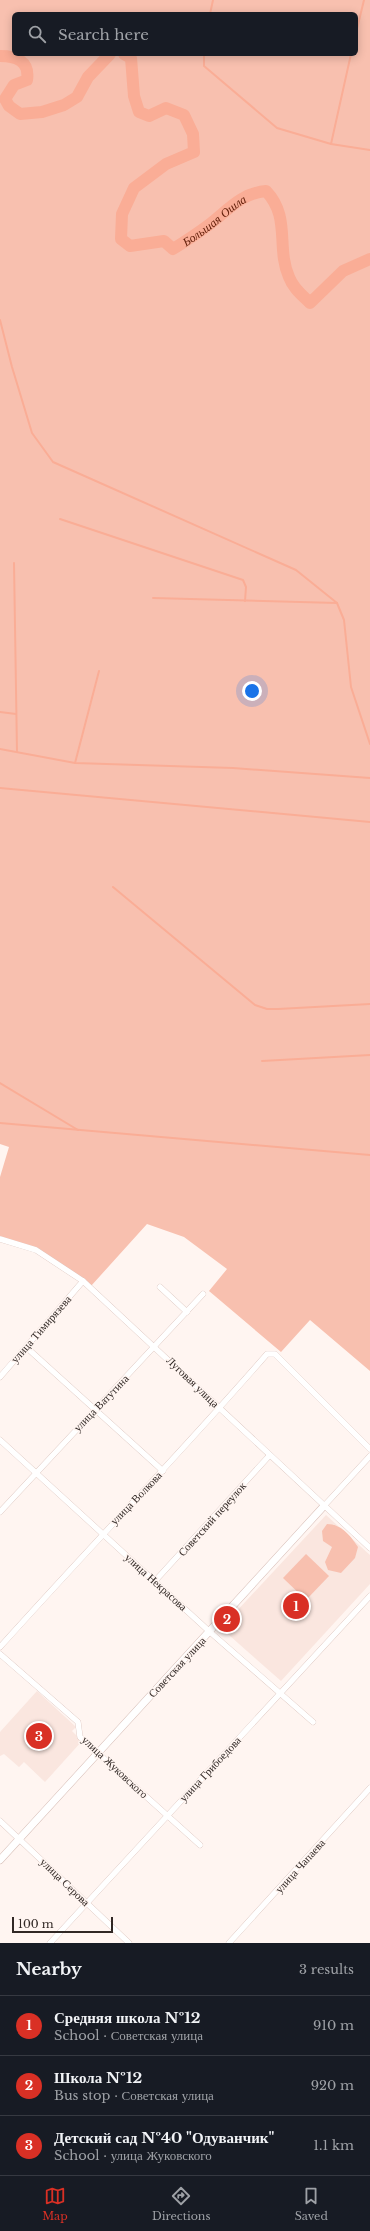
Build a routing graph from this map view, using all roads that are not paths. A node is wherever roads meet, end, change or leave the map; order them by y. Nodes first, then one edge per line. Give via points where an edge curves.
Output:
1 (0, 1239) edge
2 (83, 1281) junction
3 (160, 1287) dead end
4 (202, 1294) dead end
5 (187, 1312) junction
6 (155, 1347) junction
7 (26, 1348) junction
8 (0, 1377) edge
9 (219, 1408) junction
10 (94, 1409) junction
11 (0, 1440) edge
12 (370, 1449) edge
13 (269, 1456) junction
14 (370, 1456) edge
15 (163, 1471) junction
16 (36, 1472) junction
17 (324, 1507) junction
18 (0, 1512) edge
19 (102, 1534) junction
20 (370, 1548) edge
21 (155, 1581) junction
22 (370, 1596) edge
23 (210, 1632) junction
24 (0, 1647) edge
25 (0, 1654) edge
26 (279, 1694) junction
27 (313, 1722) dead end
28 (97, 1752) junction
29 (370, 1788) edge
30 (167, 1816) junction
31 (0, 1821) edge
32 (20, 1839) junction
33 (200, 1845) dead end
34 (0, 1860) edge
35 (87, 1903) junction
36 (50, 1943) edge
37 (129, 1943) edge
38 (229, 1943) edge

1 - 2 street, Луговая улица via 36,1250
2 - 6 street, Луговая улица
2 - 7 street, улица Тимирязева
3 - 5 street
4 - 5 street, улица Ватутина
5 - 6 street, улица Ватутина
6 - 9 street, Луговая улица
6 - 10 street, улица Ватутина
7 - 8 street, улица Тимирязева
7 - 10 street
9 - 12 street, улица Волкова via 267,1354 275,1354
9 - 13 street, Луговая улица
9 - 15 street, улица Волкова
10 - 15 street
10 - 16 street, улица Ватутина
11 - 16 street, улица Некрасова
13 - 17 street, Луговая улица
13 - 21 street, Советский переулок
14 - 17 street, Советская улица
15 - 19 street, улица Волкова
16 - 18 street, улица Ватутина
16 - 19 street, улица Некрасова
17 - 20 street, Луговая улица
17 - 23 street, Советская улица
19 - 21 street, улица Некрасова
19 - 24 street, улица Волкова
21 - 23 street, улица Некрасова
22 - 26 street, улица Грибоедова
23 - 26 street, улица Некрасова
23 - 28 street, Советская улица
25 - 28 street, улица Жуковского via 78,1722 80,1737
26 - 27 street, улица Некрасова
26 - 30 street, улица Грибоедова
28 - 30 street, улица Жуковского
28 - 32 street, Советская улица
29 - 38 street, улица Чапаева
30 - 33 street, улица Жуковского
30 - 35 street, улица Грибоедова
31 - 32 street, улица Серова
32 - 34 street, Советская улица
32 - 35 street, улица Серова
35 - 36 street, улица Грибоедова
35 - 37 street, улица Серова

